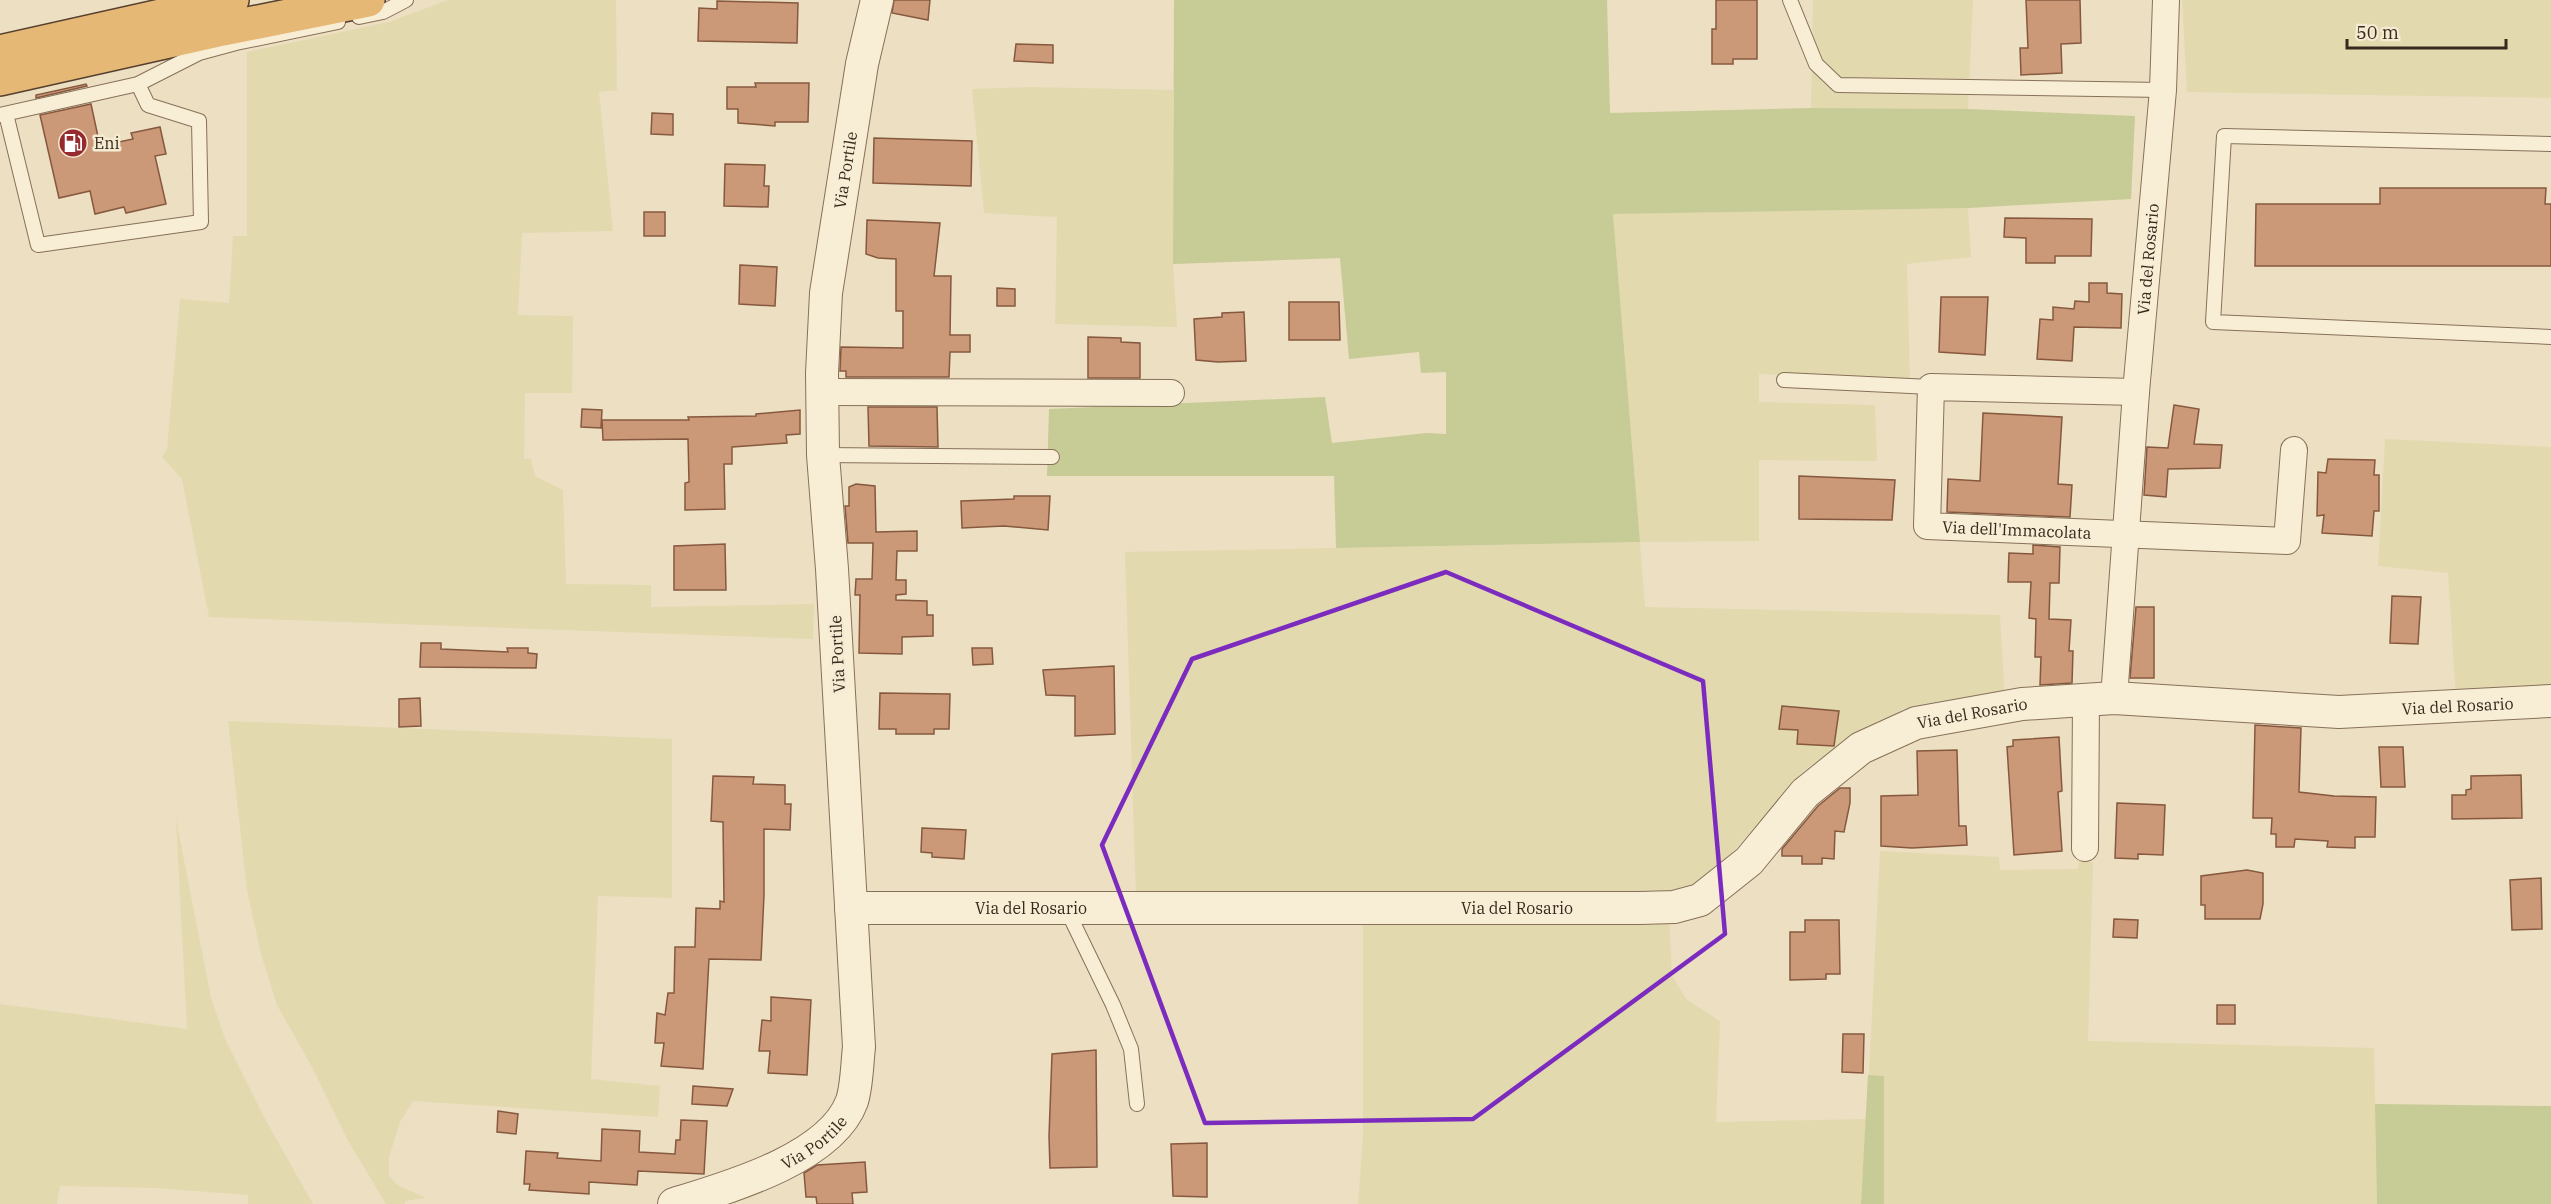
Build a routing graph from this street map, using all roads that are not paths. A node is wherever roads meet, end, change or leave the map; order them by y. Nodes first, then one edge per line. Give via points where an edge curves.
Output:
1 (232, 0) edge
2 (368, 0) edge
3 (406, 0) edge
4 (877, 0) edge
5 (1790, 0) edge
6 (2166, 0) edge
7 (0, 52) edge
8 (0, 79) edge
9 (138, 84) junction
10 (2163, 90) junction
11 (3, 114) edge
12 (2551, 144) edge
13 (2551, 337) edge
14 (1784, 380) dead end
15 (1931, 387) junction
16 (823, 392) junction
17 (2136, 392) junction
18 (1171, 393) dead end
19 (2294, 450) dead end
20 (823, 455) junction
21 (1052, 457) dead end
22 (2126, 533) junction
23 (2100, 698) junction
24 (2551, 701) edge
25 (2085, 848) dead end
26 (851, 908) junction
27 (1066, 908) junction
28 (1137, 1104) dead end
29 (674, 1204) edge

1 - 7 highway
2 - 8 highway
3 - 9 lane via 383,12 199,53
4 - 16 street, Via Portile via 862,64 826,293
5 - 10 lane via 1816,64 1838,85
6 - 10 street, Via del Rosario
9 - 11 lane
9 - 11 lane via 148,105 199,122 201,222 38,245
10 - 17 street, Via del Rosario
12 - 13 lane via 2224,136 2213,322
14 - 15 lane
15 - 17 street
15 - 22 street, Via dell'Immacolata via 1928,526
16 - 18 street
16 - 20 street, Via Portile
17 - 22 street, Via del Rosario
19 - 22 street, Via dell'Immacolata via 2288,541
20 - 21 lane
20 - 26 street, Via Portile
22 - 23 street, Via del Rosario
23 - 24 street, Via del Rosario via 2339,712
23 - 25 street
23 - 27 street, Via del Rosario via 2022,704 1916,723 1861,748 1805,793 1749,861 1700,900 1674,907
26 - 27 street, Via del Rosario
26 - 29 street, Via Portile via 859,1047 852,1101 841,1120 814,1146 760,1176
27 - 28 lane via 1131,1049

